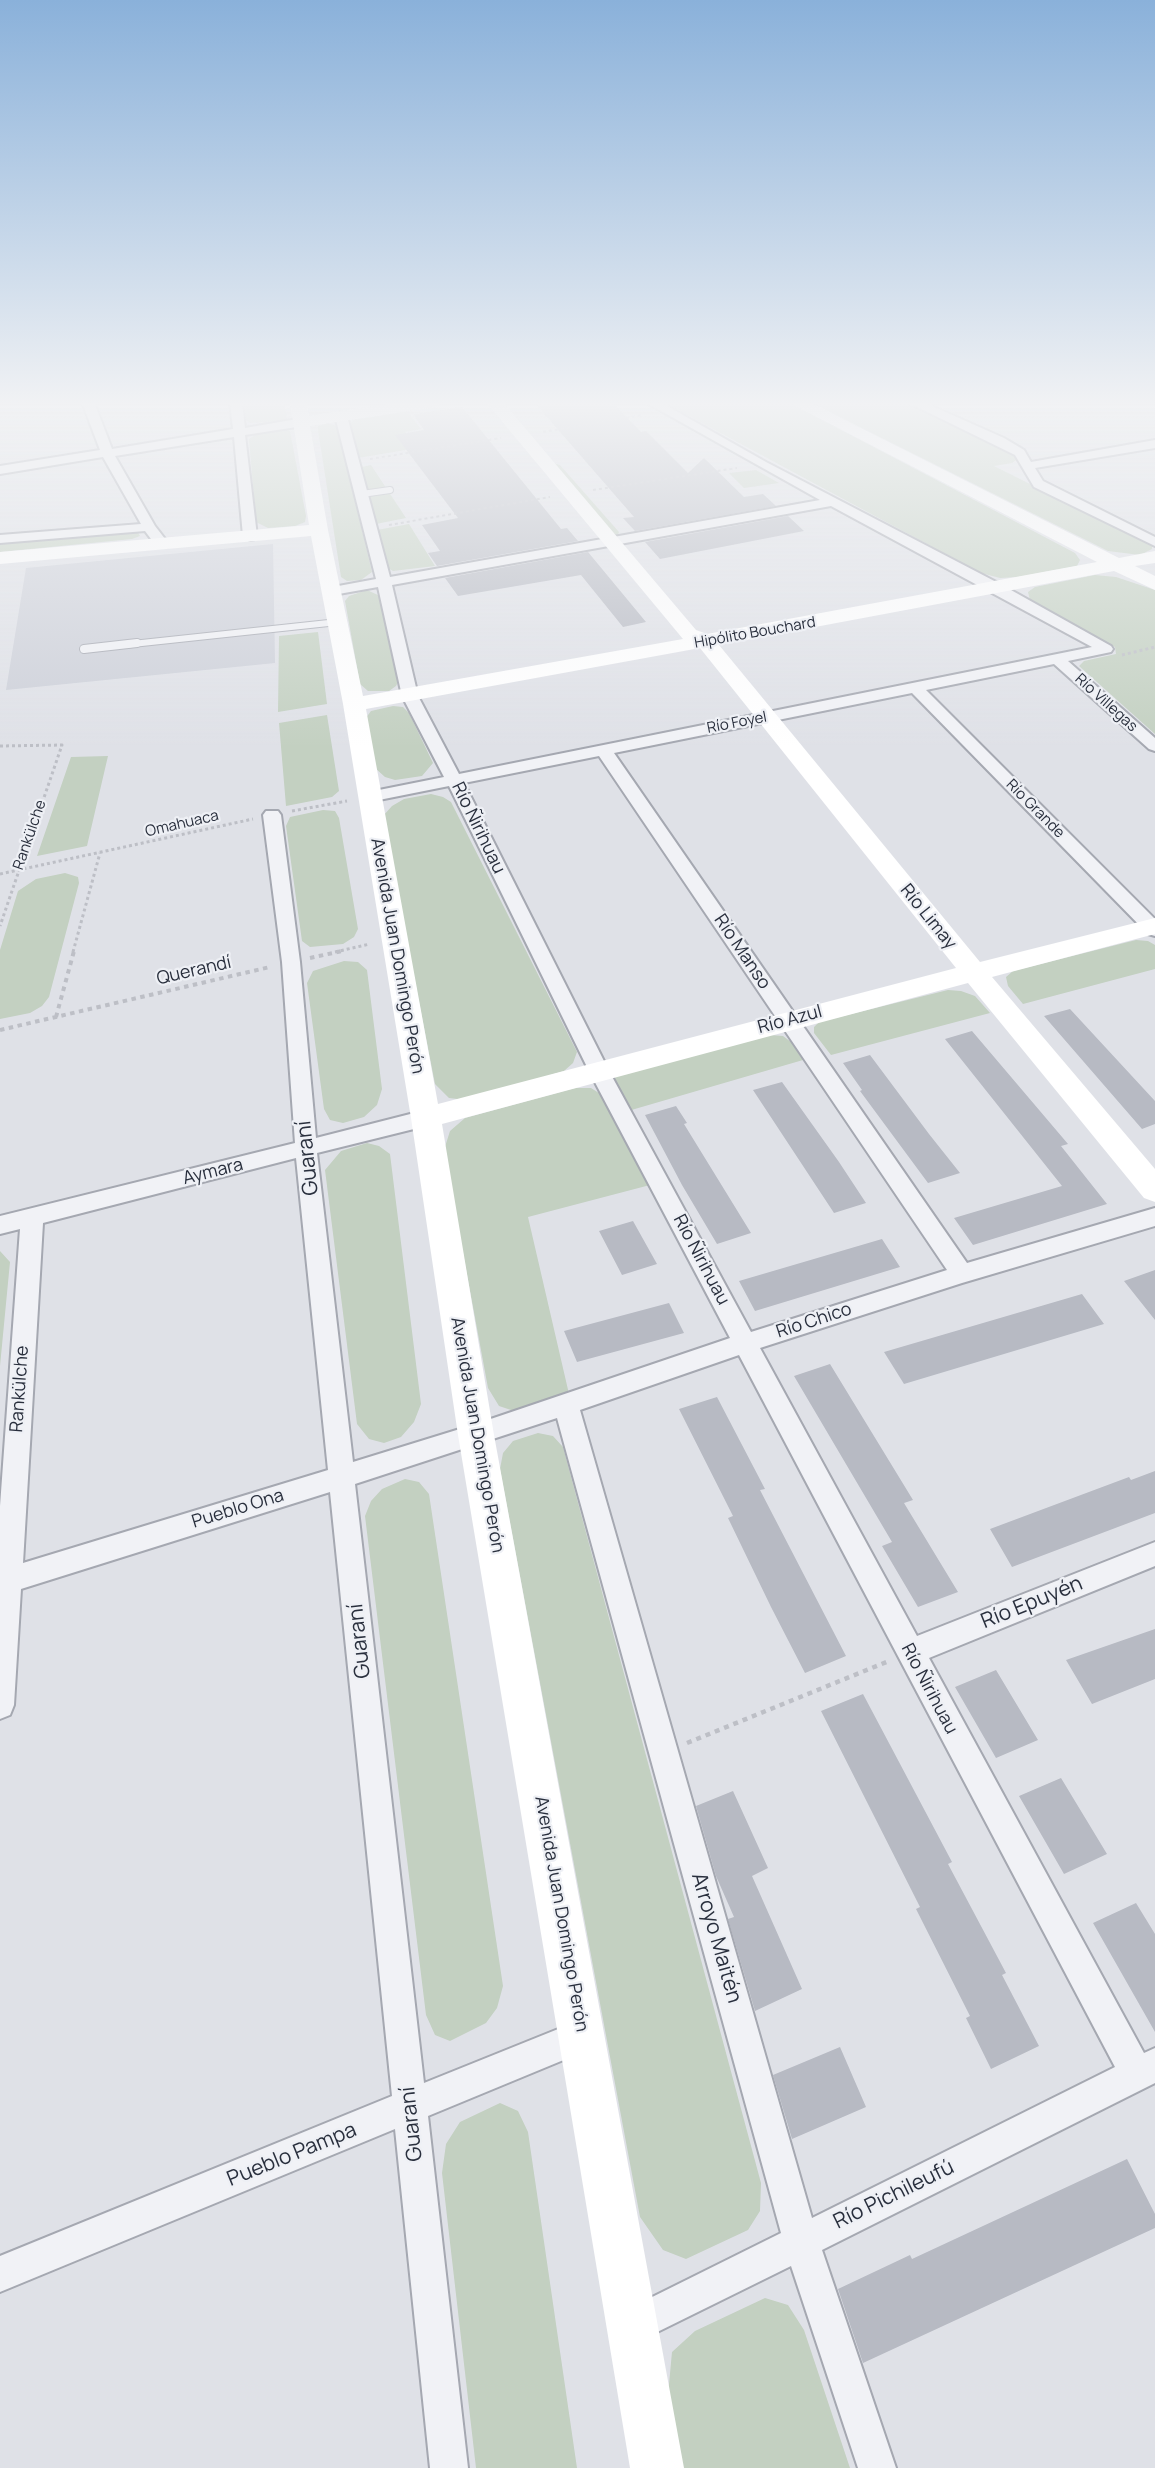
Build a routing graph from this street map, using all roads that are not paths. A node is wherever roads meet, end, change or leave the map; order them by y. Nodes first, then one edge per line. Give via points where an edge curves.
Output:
1 (143, 517) edge
2 (248, 517) edge
3 (317, 517) edge
4 (368, 517) edge
5 (595, 517) edge
6 (606, 517) edge
7 (751, 517) edge
8 (862, 517) edge
9 (1022, 517) edge
10 (1105, 517) edge
11 (149, 527) junction
12 (319, 530) junction
13 (250, 536) junction
14 (0, 539) edge
15 (622, 541) junction
16 (1155, 542) edge
17 (162, 544) junction
18 (1155, 557) edge
19 (0, 558) edge
20 (1116, 565) junction
21 (384, 582) junction
22 (1155, 584) edge
23 (997, 588) junction
24 (333, 591) junction
25 (339, 622) junction
26 (706, 642) junction
27 (84, 649) dead end
28 (1057, 659) junction
29 (915, 687) junction
30 (410, 696) junction
31 (354, 704) junction
32 (766, 717) junction
33 (1155, 746) edge
34 (603, 749) junction
35 (454, 780) junction
36 (369, 797) junction
37 (272, 814) road end
38 (1154, 928) edge
39 (974, 973) junction
40 (789, 1020) junction
41 (599, 1071) junction
42 (426, 1118) junction
43 (306, 1148) junction
44 (1155, 1190) edge
45 (32, 1217) junction
46 (1155, 1217) edge
47 (0, 1225) edge
48 (962, 1274) junction
49 (746, 1343) junction
50 (566, 1406) junction
51 (476, 1435) junction
52 (342, 1477) junction
53 (1155, 1554) edge
54 (3, 1582) edge
55 (909, 1652) junction
56 (0, 1705) edge
57 (583, 2035) junction
58 (1146, 2070) edge
59 (410, 2106) junction
60 (801, 2241) junction
61 (0, 2274) edge
62 (633, 2326) junction
63 (449, 2468) edge
64 (657, 2468) edge
65 (877, 2468) edge

1 - 11 street
2 - 13 street
3 - 12 street, Avenida Juan Domingo Perón
4 - 21 street, Río Ñirihuau
5 - 15 street, Río Limay
6 - 15 street, Río Limay
7 - 15 street
8 - 23 street
9 - 20 street
10 - 16 street
11 - 14 street
11 - 17 street
12 - 13 street
12 - 24 street, Avenida Juan Domingo Perón
13 - 17 street
15 - 21 street
15 - 26 street, Río Limay via 689,634
17 - 19 street
18 - 20 street, Hipólito Bouchard
20 - 22 street
20 - 23 street, Hipólito Bouchard
21 - 24 street
21 - 30 street, Río Ñirihuau
23 - 26 street, Hipólito Bouchard
23 - 28 street, Río Foyel via 1106,649
24 - 25 street, Avenida Juan Domingo Perón
25 - 27 lane
25 - 31 street, Avenida Juan Domingo Perón
26 - 30 street, Hipólito Bouchard
26 - 32 street, Río Limay
28 - 29 street, Río Foyel
28 - 33 street, Río Villegas
29 - 32 street, Río Foyel
29 - 38 street, Río Grande
30 - 31 street, Hipólito Bouchard
30 - 35 street, Río Ñirihuau
31 - 36 street, Avenida Juan Domingo Perón
32 - 34 street, Río Foyel
32 - 39 street, Río Limay
34 - 35 street, Río Foyel
34 - 40 street, Río Manso
35 - 36 street, Río Foyel
35 - 41 street, Río Ñirihuau
36 - 42 street, Avenida Juan Domingo Perón
37 - 43 street, Guaraní via 291,962
38 - 39 street, Río Azul
39 - 40 street, Río Azul
39 - 44 street, Río Limay
40 - 41 street, Río Azul
40 - 48 street, Río Manso
41 - 42 street, Río Azul
41 - 49 street, Río Ñirihuau
42 - 43 street, Aymara
42 - 51 street, Avenida Juan Domingo Perón
43 - 45 street, Aymara
43 - 52 street, Guaraní
45 - 47 street, Aymara
45 - 54 street, Rankülche
46 - 48 street, Río Chico
48 - 49 street, Río Chico
49 - 50 street, Río Chico
49 - 55 street, Río Ñirihuau
50 - 51 street, Río Chico
50 - 60 street, Arroyo Maitén
51 - 52 street, Pueblo Ona
51 - 57 street, Avenida Juan Domingo Perón
52 - 54 street, Pueblo Ona
52 - 59 street, Guaraní
53 - 55 street, Río Epuyén
54 - 56 street, Rankülche
55 - 58 street, Río Ñirihuau
57 - 59 street, Pueblo Pampa
57 - 62 street, Avenida Juan Domingo Perón
58 - 60 street, Río Pichileufú
59 - 61 street, Pueblo Pampa
59 - 63 street, Guaraní
60 - 62 street, Río Pichileufú
60 - 65 street, Arroyo Maitén
62 - 64 street, Avenida Juan Domingo Perón

